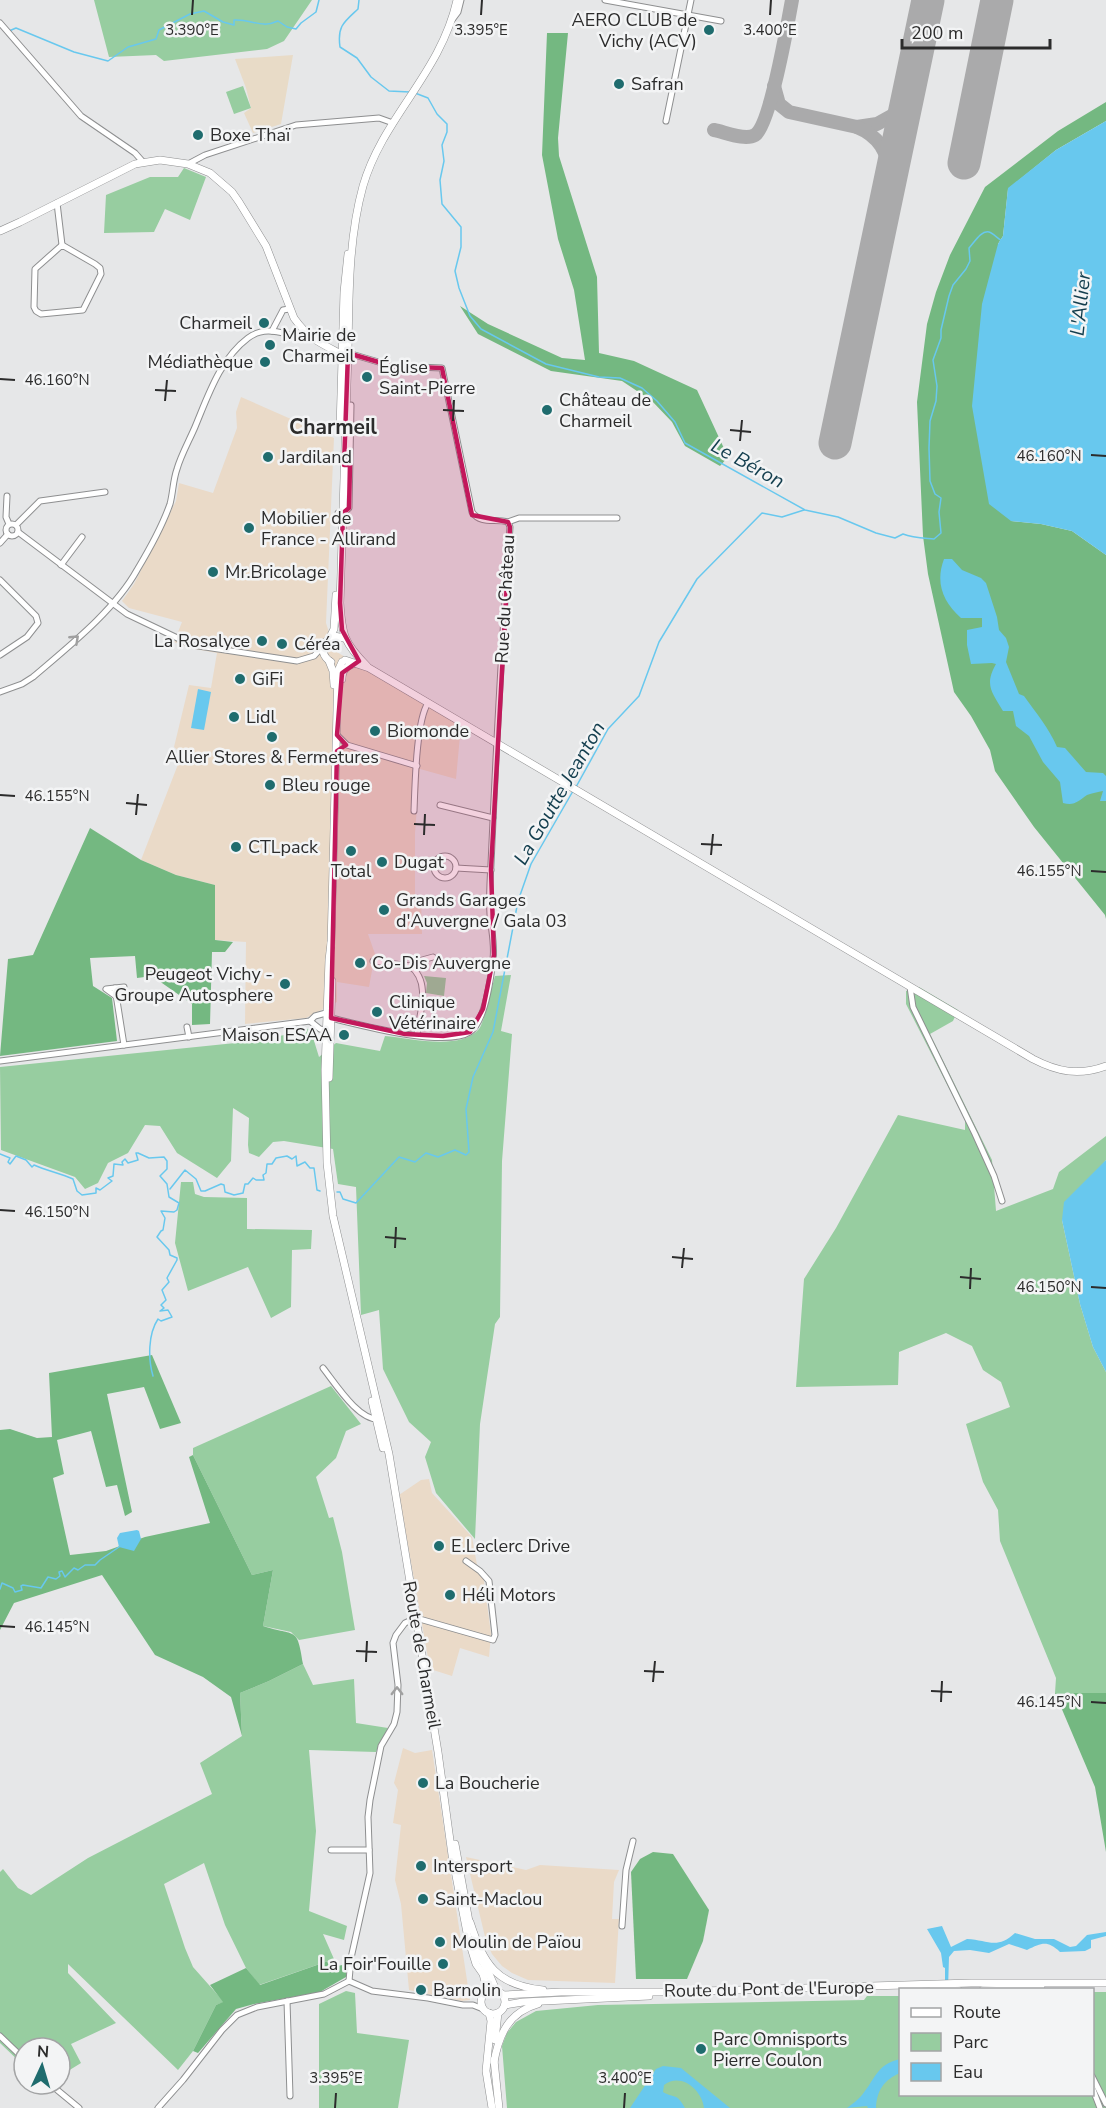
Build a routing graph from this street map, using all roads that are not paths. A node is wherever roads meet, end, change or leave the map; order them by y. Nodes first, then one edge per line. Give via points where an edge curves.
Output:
1 (459, 0) edge
2 (605, 0) edge
3 (691, 0) edge
4 (688, 15) junction
5 (721, 21) dead end
6 (2, 25) edge
7 (666, 121) dead end
8 (393, 123) junction
9 (387, 132) junction
10 (143, 162) junction
11 (188, 164) junction
12 (57, 203) junction
13 (0, 231) edge
14 (62, 245) junction
15 (289, 309) junction
16 (344, 311) junction
17 (272, 331) junction
18 (311, 337) junction
19 (344, 350) junction
20 (351, 405) dead end
21 (344, 465) junction
22 (105, 492) dead end
23 (7, 496) dead end
24 (3, 506) edge
25 (341, 513) junction
26 (617, 518) dead end
27 (508, 522) junction
28 (9, 524) junction
29 (16, 525) junction
30 (18, 532) junction
31 (8, 534) junction
32 (82, 537) dead end
33 (0, 543) edge
34 (61, 565) junction
35 (0, 580) edge
36 (112, 605) junction
37 (330, 637) junction
38 (344, 638) junction
39 (323, 645) junction
40 (350, 647) junction
41 (0, 655) edge
42 (314, 656) junction
43 (327, 660) junction
44 (344, 661) junction
45 (357, 663) junction
46 (369, 668) junction
47 (0, 692) edge
48 (428, 703) junction
49 (338, 724) junction
50 (337, 735) junction
51 (496, 743) junction
52 (346, 745) junction
53 (337, 751) junction
54 (417, 765) junction
55 (335, 781) junction
56 (440, 805) dead end
57 (414, 811) dead end
58 (493, 818) junction
59 (456, 868) junction
60 (491, 870) junction
61 (433, 957) dead end
62 (374, 961) dead end
63 (410, 966) junction
64 (910, 987) junction
65 (115, 988) dead end
66 (329, 1016) junction
67 (310, 1022) junction
68 (187, 1027) dead end
69 (328, 1031) junction
70 (417, 1035) junction
71 (189, 1037) junction
72 (124, 1045) junction
73 (0, 1061) edge
74 (1106, 1066) edge
75 (1002, 1201) dead end
76 (323, 1368) dead end
77 (379, 1419) junction
78 (466, 1561) dead end
79 (416, 1617) junction
80 (447, 1808) junction
81 (633, 1841) dead end
82 (331, 1850) dead end
83 (369, 1850) junction
84 (468, 1916) junction
85 (622, 1926) dead end
86 (350, 1981) junction
87 (1106, 1983) edge
88 (999, 1987) edge
89 (937, 1988) edge
90 (899, 1989) edge
91 (496, 1990) junction
92 (899, 1990) edge
93 (561, 1992) junction
94 (483, 1995) junction
95 (503, 1995) junction
96 (587, 1998) junction
97 (287, 2001) junction
98 (473, 2005) junction
99 (505, 2005) junction
100 (486, 2011) junction
101 (498, 2013) junction
102 (0, 2036) edge
103 (12, 2048) edge
104 (494, 2062) junction
105 (1094, 2080) edge
106 (1094, 2092) edge
107 (64, 2096) edge
108 (291, 2096) dead end
109 (1106, 2104) edge
110 (79, 2108) edge
111 (158, 2108) edge
112 (492, 2108) edge
113 (499, 2108) edge
114 (1100, 2108) edge

1 - 8 main road via 440,50
2 - 4 street
3 - 4 street
4 - 5 street
4 - 7 street
6 - 10 street via 81,116
8 - 9 main road
8 - 11 street via 379,118 296,125
9 - 16 main road via 372,153 356,197
9 - 19 main road via 368,170 358,211
10 - 11 main road via 168,160
10 - 12 main road
11 - 15 main road via 210,173 239,202 266,246
12 - 13 main road
12 - 14 street
14 - 14 street via 35,269 34,307 41,314 83,310 101,274 95,264
15 - 17 street via 283,310
15 - 18 main road
16 - 19 main road
16 - 19 street
17 - 18 street
17 - 36 street via 259,331 236,349 220,371 178,466 170,504 138,570
18 - 19 main road
18 - 19 main road via 319,344
19 - 21 main road
19 - 21 main road
19 - 27 street, Rue du Château via 392,366 442,368 472,512 482,520
20 - 21 street
21 - 25 main road
22 - 29 street via 40,501
23 - 24 street
24 - 28 street
25 - 37 main road via 334,629
25 - 38 main road via 340,603
26 - 27 street via 519,518
27 - 51 street, Rue du Château
28 - 29 street
28 - 31 street
29 - 30 street
30 - 31 street via 14,536
30 - 34 street
31 - 33 street
32 - 34 street
34 - 36 street
35 - 41 street via 36,616 38,623 27,637
36 - 42 street via 192,645 297,661
47 -> 36 street via 33,677
37 - 38 main road
37 - 39 main road
38 - 40 main road
39 - 42 street
39 - 43 main road
40 - 44 main road
40 - 46 main road
42 - 43 street
43 - 44 main road
43 - 55 main road via 333,671
44 - 45 main road
44 - 49 main road via 338,672
45 - 46 main road
45 - 49 main road via 342,673
46 - 48 main road
48 - 51 main road
48 - 54 street
49 - 50 main road
50 - 52 street
50 - 53 main road
51 - 58 street, Rue du Château
51 - 64 main road
52 - 53 street
52 - 54 street
53 - 55 main road
54 - 57 street
55 - 66 main road, Route de Charmeil
56 - 58 street
58 - 60 street, Rue du Château
59 - 59 street via 452,859 442,856 433,868 443,879 453,876
59 - 60 street
60 - 70 street, Rue du Château via 494,955 478,1022 462,1035
61 - 63 street
62 - 63 street
63 - 70 street via 421,977 423,988
64 - 74 main road via 1050,1067 1078,1073
64 - 75 street via 913,1007 980,1144
65 - 72 street
66 - 67 street via 315,1016
66 - 69 main road, Route de Charmeil
66 - 70 street, Rue du Château
67 - 69 street
67 - 71 street
68 - 71 street
69 - 77 main road, Route de Charmeil via 327,1163 333,1216
71 - 72 street
72 - 73 street
76 - 77 street via 353,1406 367,1417
77 - 79 main road, Route de Charmeil
78 - 79 street via 489,1581 493,1640
79 - 80 main road, Route de Charmeil
83 -> 79 street via 369,1806 381,1746 397,1712 393,1643 405,1623
80 - 84 main road, Route de Charmeil
80 - 94 main road, Route de Charmeil via 468,1938 486,1985
81 - 85 street via 626,1870
82 - 83 street
83 - 86 street via 370,1873 351,1958
84 - 91 main road, Route de Charmeil via 474,1947
84 - 93 main road via 484,1958 504,1979 525,1988
86 - 97 street via 324,1994
86 - 98 street via 372,1991
87 - 88 main road, Route du Pont de l'Europe
87 - 88 main road, Route du Pont de l'Europe via 1010,1983
88 - 89 main road, Route du Pont de l'Europe
90 - 93 main road, Route du Pont de l'Europe
91 - 94 main road
91 - 95 main road
92 - 96 main road, Route du Pont de l'Europe
93 - 95 main road, Route du Pont de l'Europe
94 - 98 street
94 - 100 main road
95 - 99 main road
96 - 99 main road, Route du Pont de l'Europe
96 - 104 main road via 536,2004 519,2012 500,2035
97 - 108 street
97 - 111 street via 237,2015
98 - 100 street
99 - 101 main road
100 - 101 main road
100 - 112 main road via 491,2021 486,2071
101 - 104 main road
102 - 103 street
104 - 113 main road
105 - 109 street
106 - 114 street
107 - 110 street

